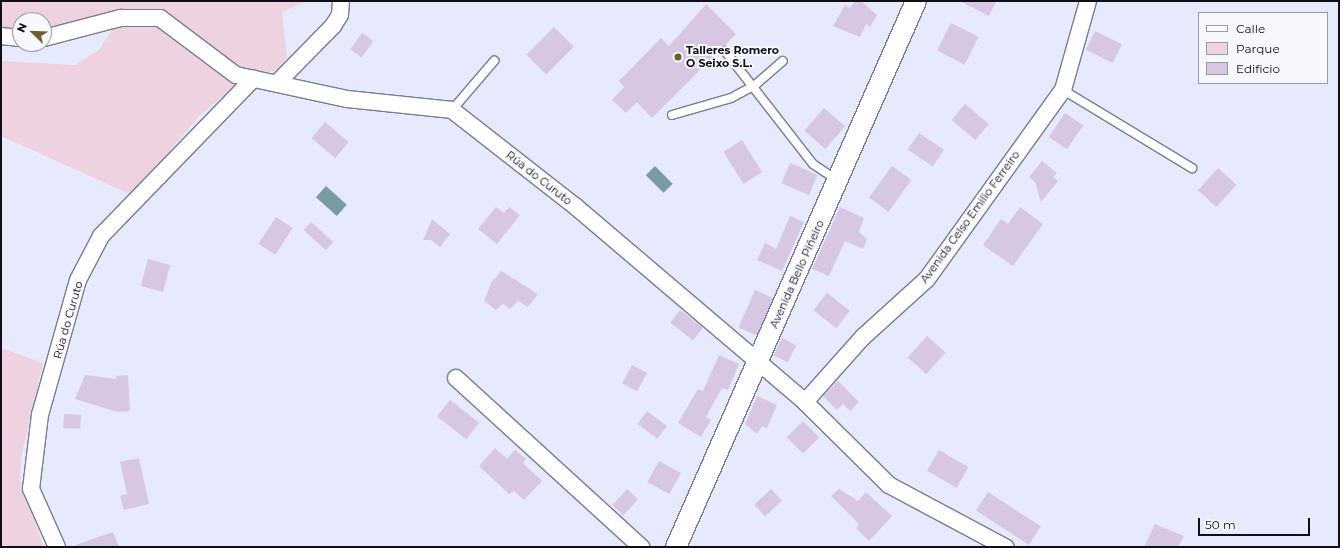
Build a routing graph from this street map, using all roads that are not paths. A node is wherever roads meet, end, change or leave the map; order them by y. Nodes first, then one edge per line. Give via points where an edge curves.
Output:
1 (341, 1) edge
2 (916, 1) edge
3 (1088, 1) edge
4 (1, 36) edge
5 (52, 36) edge
6 (12, 37) edge
7 (725, 51) dead end
8 (494, 61) dead end
9 (783, 61) dead end
10 (253, 79) junction
11 (277, 83) junction
12 (754, 86) junction
13 (1063, 90) junction
14 (452, 110) junction
15 (672, 115) dead end
16 (1192, 168) dead end
17 (838, 181) junction
18 (758, 363) junction
19 (456, 378) dead end
20 (805, 402) junction
21 (674, 545) edge
22 (57, 547) edge
23 (641, 547) edge
24 (1005, 547) edge

1 - 11 street via 340,15 333,26
2 - 17 street, Avenida Bello Piñeiro
3 - 13 street, Avenida Celso Emilio Ferreiro
4 - 6 street
5 - 10 street via 121,18 160,18 226,69
7 - 12 lane
8 - 14 lane
9 - 12 lane
10 - 11 street
10 - 22 street, Rúa do Curuto via 101,236 78,280 40,415 31,489
11 - 14 street via 347,99
12 - 15 lane via 731,98
12 - 17 lane via 813,164
13 - 16 lane
13 - 20 street, Avenida Celso Emilio Ferreiro via 927,279 863,337
14 - 18 street, Rúa do Curuto via 575,206
17 - 18 street, Avenida Bello Piñeiro
18 - 20 street
18 - 21 street, Avenida Bello Piñeiro
19 - 23 street
20 - 24 street via 889,485

